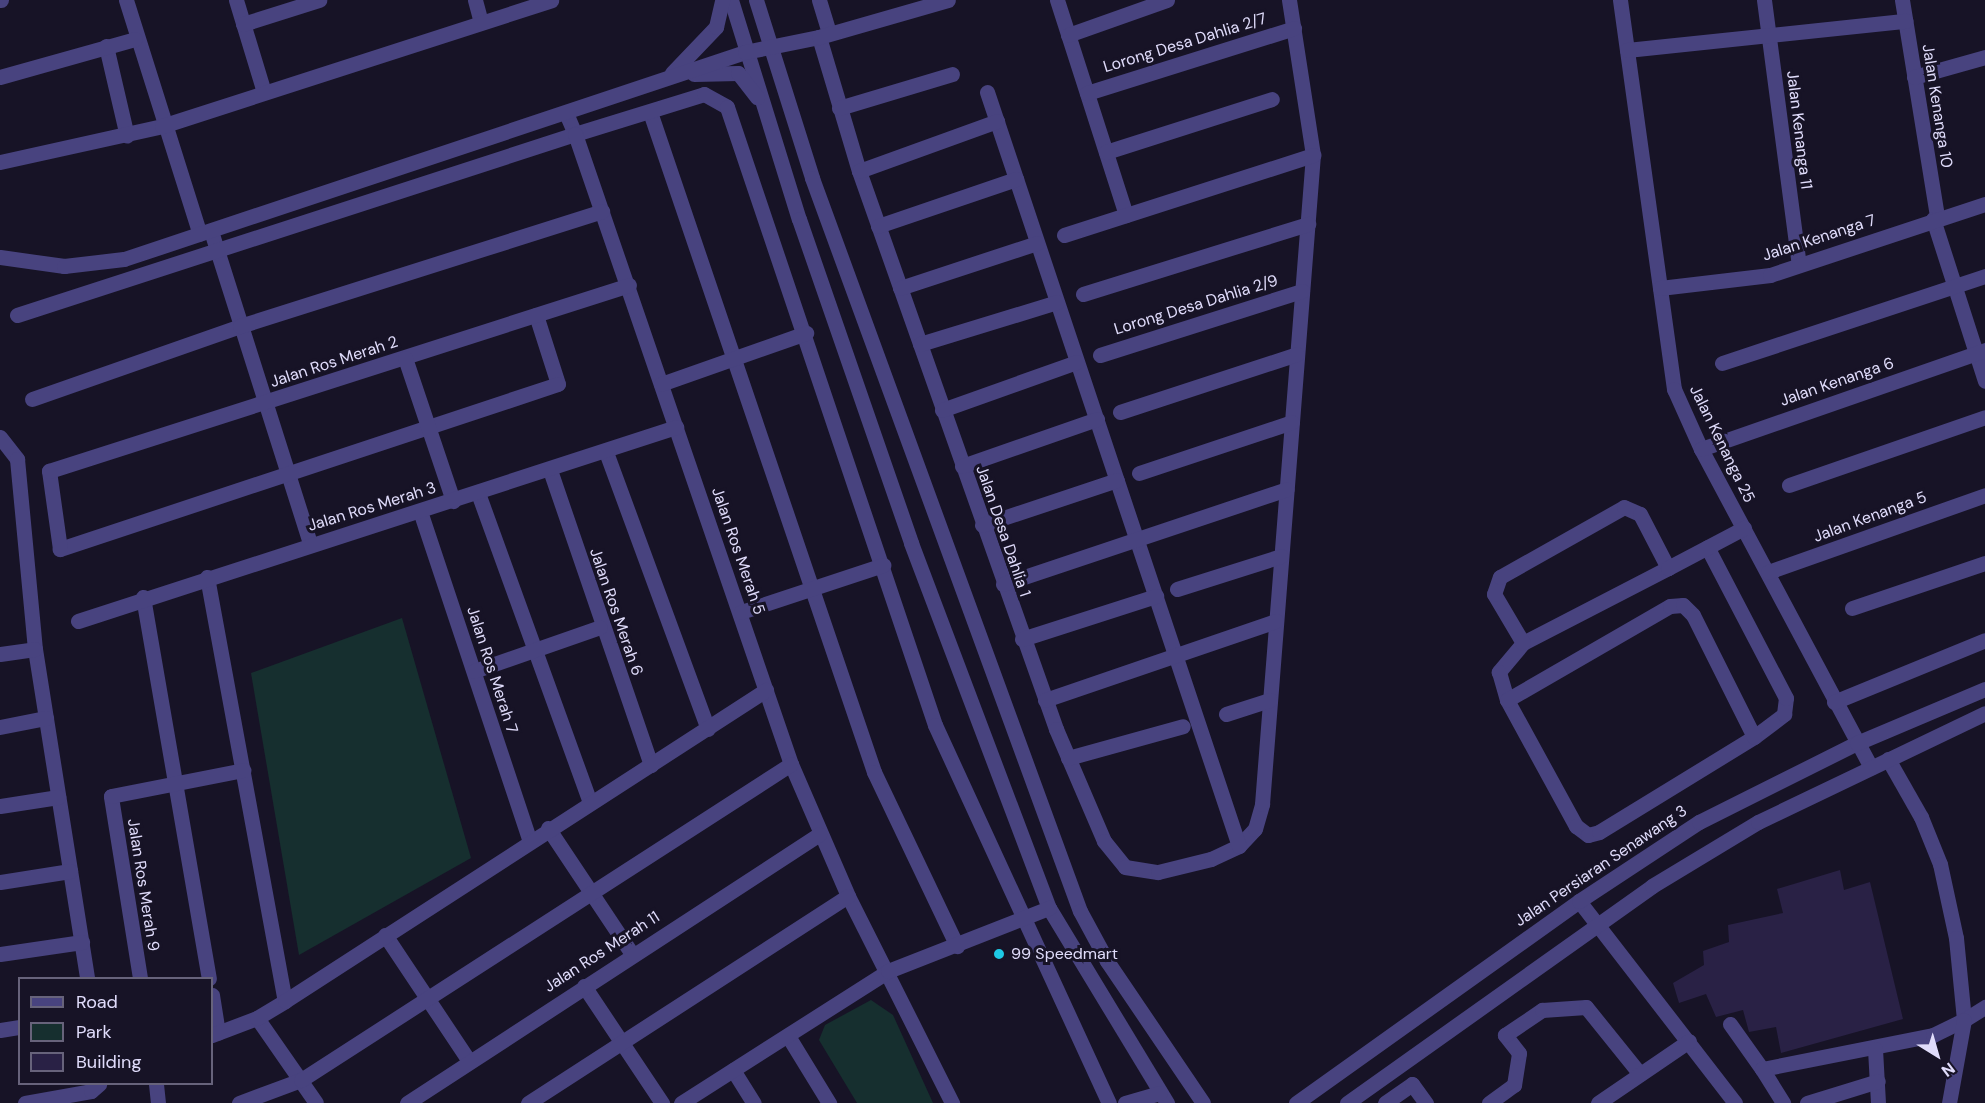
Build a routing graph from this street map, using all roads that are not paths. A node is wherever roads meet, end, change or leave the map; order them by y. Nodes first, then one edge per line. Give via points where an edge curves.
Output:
1 (126, 0) edge
2 (236, 0) edge
3 (319, 0) edge
4 (475, 0) edge
5 (551, 0) edge
6 (722, 0) edge
7 (731, 0) edge
8 (756, 0) edge
9 (819, 0) edge
10 (895, 0) edge
11 (948, 0) edge
12 (1057, 0) edge
13 (1167, 0) edge
14 (1289, 0) edge
15 (1620, 0) edge
16 (1764, 0) edge
17 (1902, 0) edge
18 (900, 16) junction
19 (1905, 21) junction
20 (481, 22) junction
21 (243, 24) junction
22 (1294, 28) junction
23 (1769, 34) junction
24 (824, 35) junction
25 (1068, 35) junction
26 (135, 39) junction
27 (106, 46) junction
28 (770, 46) junction
29 (1627, 50) junction
30 (745, 51) junction
31 (1985, 57) edge
32 (952, 74) dead end
33 (670, 75) junction
34 (0, 76) edge
35 (1914, 77) junction
36 (264, 92) junction
37 (987, 92) dead end
38 (1087, 93) junction
39 (1272, 99) dead end
40 (767, 108) junction
41 (839, 108) junction
42 (650, 112) junction
43 (566, 113) junction
44 (997, 122) junction
45 (162, 126) junction
46 (575, 134) junction
47 (127, 136) junction
48 (1106, 152) junction
49 (1313, 155) junction
50 (0, 162) edge
51 (860, 171) junction
52 (1016, 179) junction
53 (1985, 204) edge
54 (602, 211) junction
55 (1126, 215) junction
56 (1935, 218) junction
57 (1308, 224) junction
58 (878, 226) junction
59 (206, 232) junction
60 (1064, 235) dead end
61 (1038, 243) junction
62 (217, 253) junction
63 (0, 257) edge
64 (1799, 265) junction
65 (1985, 276) edge
66 (629, 285) junction
67 (1954, 285) junction
68 (900, 288) junction
69 (1660, 288) junction
70 (1302, 291) junction
71 (1083, 294) dead end
72 (1057, 302) junction
73 (17, 315) dead end
74 (536, 315) junction
75 (240, 326) junction
76 (806, 333) junction
77 (920, 344) junction
78 (1980, 351) edge
79 (1297, 354) junction
80 (1100, 355) dead end
81 (405, 358) junction
82 (731, 359) junction
83 (1077, 362) junction
84 (1722, 363) dead end
85 (1985, 381) edge
86 (661, 384) junction
87 (32, 399) dead end
88 (265, 403) junction
89 (942, 410) junction
90 (1120, 412) dead end
91 (1985, 417) edge
92 (1096, 420) junction
93 (1292, 422) junction
94 (428, 427) junction
95 (676, 427) junction
96 (0, 437) edge
97 (1701, 449) junction
98 (606, 452) junction
99 (962, 466) junction
100 (550, 470) junction
101 (1139, 473) dead end
102 (288, 474) junction
103 (1117, 480) junction
104 (1789, 485) dead end
105 (1287, 489) junction
106 (478, 493) junction
107 (1985, 495) edge
108 (453, 501) junction
109 (420, 511) junction
110 (982, 525) junction
111 (1744, 528) junction
112 (1136, 537) junction
113 (310, 544) junction
114 (1707, 547) junction
115 (1281, 556) junction
116 (1985, 563) edge
117 (883, 565) junction
118 (1668, 568) junction
119 (1768, 572) junction
120 (207, 577) junction
121 (1003, 584) junction
122 (809, 590) junction
123 (1177, 590) dead end
124 (1156, 596) junction
125 (143, 597) junction
126 (1852, 608) dead end
127 (741, 612) junction
128 (78, 621) dead end
129 (1276, 621) junction
130 (600, 627) junction
131 (1022, 639) junction
132 (1985, 640) edge
133 (1523, 643) junction
134 (34, 649) junction
135 (532, 649) junction
136 (0, 654) edge
137 (1175, 656) junction
138 (474, 671) junction
139 (1985, 688) edge
140 (766, 690) junction
141 (1045, 700) junction
142 (1270, 700) junction
143 (1507, 700) junction
144 (1834, 701) junction
145 (1985, 713) edge
146 (1226, 714) dead end
147 (46, 718) junction
148 (1183, 726) dead end
149 (0, 727) edge
150 (708, 729) junction
151 (1754, 737) junction
152 (1857, 742) junction
153 (1068, 758) junction
154 (1888, 759) junction
155 (791, 764) junction
156 (651, 765) junction
157 (1871, 767) junction
158 (243, 770) junction
159 (175, 783) junction
160 (58, 797) junction
161 (590, 802) junction
162 (0, 806) edge
163 (548, 828) junction
164 (819, 834) junction
165 (529, 839) junction
166 (1239, 846) junction
167 (70, 872) junction
168 (0, 882) edge
169 (590, 891) junction
170 (848, 896) junction
171 (1579, 901) junction
172 (1049, 908) junction
173 (1023, 921) junction
174 (1598, 925) junction
175 (385, 935) junction
176 (82, 942) junction
177 (957, 946) junction
178 (0, 954) edge
179 (632, 954) junction
180 (888, 971) junction
181 (87, 977) edge
182 (140, 977) edge
183 (209, 977) edge
184 (584, 986) junction
185 (426, 997) junction
186 (285, 1001) junction
187 (1985, 1007) edge
188 (213, 1008) edge
189 (257, 1018) junction
190 (1964, 1020) junction
191 (1731, 1024) dead end
192 (18, 1027) edge
193 (0, 1030) edge
194 (215, 1034) edge
195 (788, 1036) junction
196 (1689, 1041) junction
197 (622, 1042) junction
198 (1875, 1048) junction
199 (469, 1061) junction
200 (1762, 1069) junction
201 (734, 1070) junction
202 (1640, 1074) junction
203 (301, 1080) junction
204 (1878, 1081) junction
205 (97, 1085) edge
206 (156, 1085) edge
207 (1163, 1098) edge
208 (25, 1103) edge
209 (158, 1103) edge
210 (239, 1103) edge
211 (316, 1103) edge
212 (407, 1103) edge
213 (528, 1103) edge
214 (662, 1103) edge
215 (681, 1103) edge
216 (754, 1103) edge
217 (829, 1103) edge
218 (952, 1103) edge
219 (1109, 1103) edge
220 (1125, 1103) edge
221 (1203, 1103) edge
222 (1296, 1103) edge
223 (1347, 1103) edge
224 (1385, 1103) edge
225 (1426, 1103) edge
226 (1489, 1103) edge
227 (1598, 1103) edge
228 (1735, 1103) edge
229 (1783, 1103) edge
230 (1807, 1103) edge
231 (1878, 1103) edge
232 (1949, 1103) edge

1 - 26 street
2 - 21 street
3 - 21 street
4 - 20 street
5 - 20 street
6 - 33 street via 716,27
7 - 30 street
8 - 28 street
9 - 24 street, Jalan Desa Dahlia 1
10 - 18 street
11 - 18 street
12 - 25 street
13 - 25 street
14 - 22 street, Jalan Desa Dahlia 1
15 - 29 street, Jalan Kenanga 25
16 - 23 street, Jalan Kenanga 11
17 - 19 street, Jalan Kenanga 10
18 - 24 street
19 - 23 street
19 - 35 street, Jalan Kenanga 10
20 - 36 street
21 - 36 street
22 - 38 street, Lorong Desa Dahlia 2/7
22 - 49 street, Jalan Desa Dahlia 1
23 - 29 street
23 - 64 street, Jalan Kenanga 11
24 - 28 street
24 - 41 street, Jalan Desa Dahlia 1
25 - 38 street
26 - 27 street
26 - 45 street
27 - 34 street
27 - 47 street
28 - 30 street
28 - 221 street via 812,178 1080,911 1107,961
29 - 69 street, Jalan Kenanga 25
30 - 33 street
30 - 40 street
31 - 35 street
32 - 41 street
33 - 40 street via 738,73
33 - 43 street
35 - 56 street, Jalan Kenanga 10
36 - 45 street
37 - 44 street
38 - 48 street
39 - 48 street
40 - 172 street via 799,219 911,543
41 - 51 street, Jalan Desa Dahlia 1
42 - 46 street
42 - 76 street via 704,94 727,106
42 - 82 street
43 - 46 street, Jalan Ros Merah 5
43 - 59 street
44 - 51 street
44 - 52 street
45 - 47 street
45 - 59 street
46 - 54 street, Jalan Ros Merah 5
46 - 62 street
47 - 50 street
48 - 55 street
49 - 55 street
49 - 57 street, Jalan Desa Dahlia 1
51 - 58 street, Jalan Desa Dahlia 1
52 - 58 street
52 - 61 street
53 - 56 street, Jalan Kenanga 7
54 - 66 street, Jalan Ros Merah 5
54 - 75 street
55 - 60 street
56 - 64 street, Jalan Kenanga 7
56 - 67 street, Jalan Kenanga 10
57 - 70 street, Jalan Desa Dahlia 1
57 - 71 street
58 - 68 street, Jalan Desa Dahlia 1
59 - 62 street
59 - 63 street via 95,265
61 - 68 street
61 - 72 street
62 - 73 street
62 - 75 street
64 - 69 street, Jalan Kenanga 7 via 1770,275
65 - 67 street
66 - 74 street, Jalan Ros Merah 2
66 - 86 street, Jalan Ros Merah 5
67 - 78 street, Jalan Kenanga 10
67 - 84 street
68 - 77 street, Jalan Desa Dahlia 1
69 - 97 street, Jalan Kenanga 25 via 1674,389
70 - 79 street, Jalan Desa Dahlia 1
70 - 80 street, Lorong Desa Dahlia 2/9
72 - 77 street
72 - 83 street
74 - 81 street, Jalan Ros Merah 2
74 - 94 street via 558,384
75 - 87 street
75 - 88 street
76 - 82 street
76 - 117 street
77 - 89 street, Jalan Desa Dahlia 1
78 - 85 street, Jalan Kenanga 10
78 - 97 street, Jalan Kenanga 6
79 - 90 street
79 - 93 street, Jalan Desa Dahlia 1
81 - 88 street, Jalan Ros Merah 2
81 - 94 street
82 - 86 street
82 - 122 street
83 - 89 street
83 - 92 street
86 - 95 street, Jalan Ros Merah 5
88 - 102 street
88 - 102 street, Jalan Ros Merah 2 via 49,471 60,549
89 - 99 street, Jalan Desa Dahlia 1
91 - 104 street
92 - 99 street
92 - 103 street
93 - 101 street
93 - 105 street, Jalan Desa Dahlia 1
94 - 102 street
94 - 108 street
95 - 98 street, Jalan Ros Merah 3
95 - 127 street, Jalan Ros Merah 5
96 - 134 street via 17,459
97 - 111 street, Jalan Kenanga 25
98 - 100 street, Jalan Ros Merah 3
98 - 150 street
99 - 110 street, Jalan Desa Dahlia 1
100 - 106 street, Jalan Ros Merah 3
100 - 130 street, Jalan Ros Merah 6
102 - 113 street
103 - 110 street
103 - 112 street
105 - 112 street
105 - 115 street, Jalan Desa Dahlia 1
106 - 108 street, Jalan Ros Merah 3
106 - 135 street
107 - 119 street, Jalan Kenanga 5
108 - 109 street, Jalan Ros Merah 3
109 - 113 street, Jalan Ros Merah 3
109 - 138 street, Jalan Ros Merah 7
110 - 121 street, Jalan Desa Dahlia 1
111 - 114 street
111 - 119 street, Jalan Kenanga 25
112 - 121 street
112 - 124 street
113 - 120 street, Jalan Ros Merah 3
114 - 118 street
114 - 151 street via 1786,698 1784,714
115 - 123 street
115 - 129 street, Jalan Desa Dahlia 1
116 - 126 street
117 - 122 street
117 - 173 street via 935,725
118 - 133 street
118 - 133 street via 1640,514 1624,507 1500,577 1494,594
119 - 144 street, Jalan Kenanga 25
120 - 125 street, Jalan Ros Merah 3
120 - 158 street
121 - 131 street, Jalan Desa Dahlia 1
122 - 127 street
122 - 177 street via 874,772
124 - 131 street
124 - 137 street
125 - 128 street, Jalan Ros Merah 3
125 - 159 street
127 - 140 street, Jalan Ros Merah 5
129 - 137 street
129 - 142 street, Jalan Desa Dahlia 1
130 - 135 street
130 - 156 street, Jalan Ros Merah 6
131 - 141 street, Jalan Desa Dahlia 1
132 - 144 street
133 - 143 street via 1499,672
134 - 136 street
134 - 147 street
135 - 138 street
135 - 161 street
137 - 141 street
137 - 166 street
138 - 165 street, Jalan Ros Merah 7
139 - 152 street, Jalan Persiaran Senawang 3
140 - 150 street
140 - 155 street, Jalan Ros Merah 5
141 - 153 street, Jalan Desa Dahlia 1
142 - 146 street
142 - 166 street, Jalan Desa Dahlia 1 via 1262,804 1255,829
143 - 151 street via 1670,606 1683,605 1693,615
143 - 151 street via 1576,826 1588,835 1599,832
144 - 152 street, Jalan Kenanga 25
145 - 154 street
147 - 149 street
147 - 160 street
148 - 153 street
150 - 156 street
152 - 157 street, Jalan Kenanga 25
152 - 171 street, Jalan Persiaran Senawang 3 via 1699,822
153 - 166 street, Jalan Desa Dahlia 1 via 1104,841 1125,867 1158,872 1211,859
154 - 157 street
154 - 190 street via 1921,818 1940,864 1956,938
155 - 164 street, Jalan Ros Merah 5
155 - 169 street
156 - 161 street
157 - 174 street via 1758,822
158 - 159 street
158 - 186 street
159 - 182 street, Jalan Ros Merah 9 via 111,796
159 - 183 street
160 - 162 street
160 - 167 street
161 - 163 street
163 - 165 street
163 - 169 street
164 - 170 street, Jalan Ros Merah 5
164 - 179 street, Jalan Ros Merah 11
165 - 175 street
167 - 168 street
167 - 176 street
169 - 179 street
169 - 185 street
170 - 180 street, Jalan Ros Merah 5
170 - 197 street
171 - 174 street
171 - 222 street, Jalan Persiaran Senawang 3
172 - 173 street
172 - 207 street
173 - 177 street
173 - 219 street
174 - 196 street
174 - 223 street
175 - 185 street
175 - 186 street
176 - 178 street
176 - 181 street
177 - 180 street
179 - 184 street, Jalan Ros Merah 11
180 - 195 street
180 - 218 street, Jalan Ros Merah 5
184 - 197 street
184 - 199 street, Jalan Ros Merah 11
185 - 199 street
185 - 203 street
186 - 189 street
187 - 190 street
188 - 194 street
189 - 194 street
189 - 203 street
190 - 198 street via 1933,1035
190 - 232 street
191 - 200 street
192 - 193 street
195 - 201 street
195 - 217 street
196 - 202 street
196 - 228 street
197 - 213 street
197 - 214 street
198 - 200 street
198 - 204 street
199 - 212 street, Jalan Ros Merah 11
200 - 229 street
201 - 215 street
201 - 216 street
202 - 226 street via 1586,1006 1542,1010 1505,1035 1519,1053 1514,1085
202 - 227 street
203 - 210 street
203 - 211 street
204 - 230 street
204 - 231 street
205 - 208 street via 91,1091
206 - 209 street
207 - 220 street
224 - 225 street via 1412,1084

